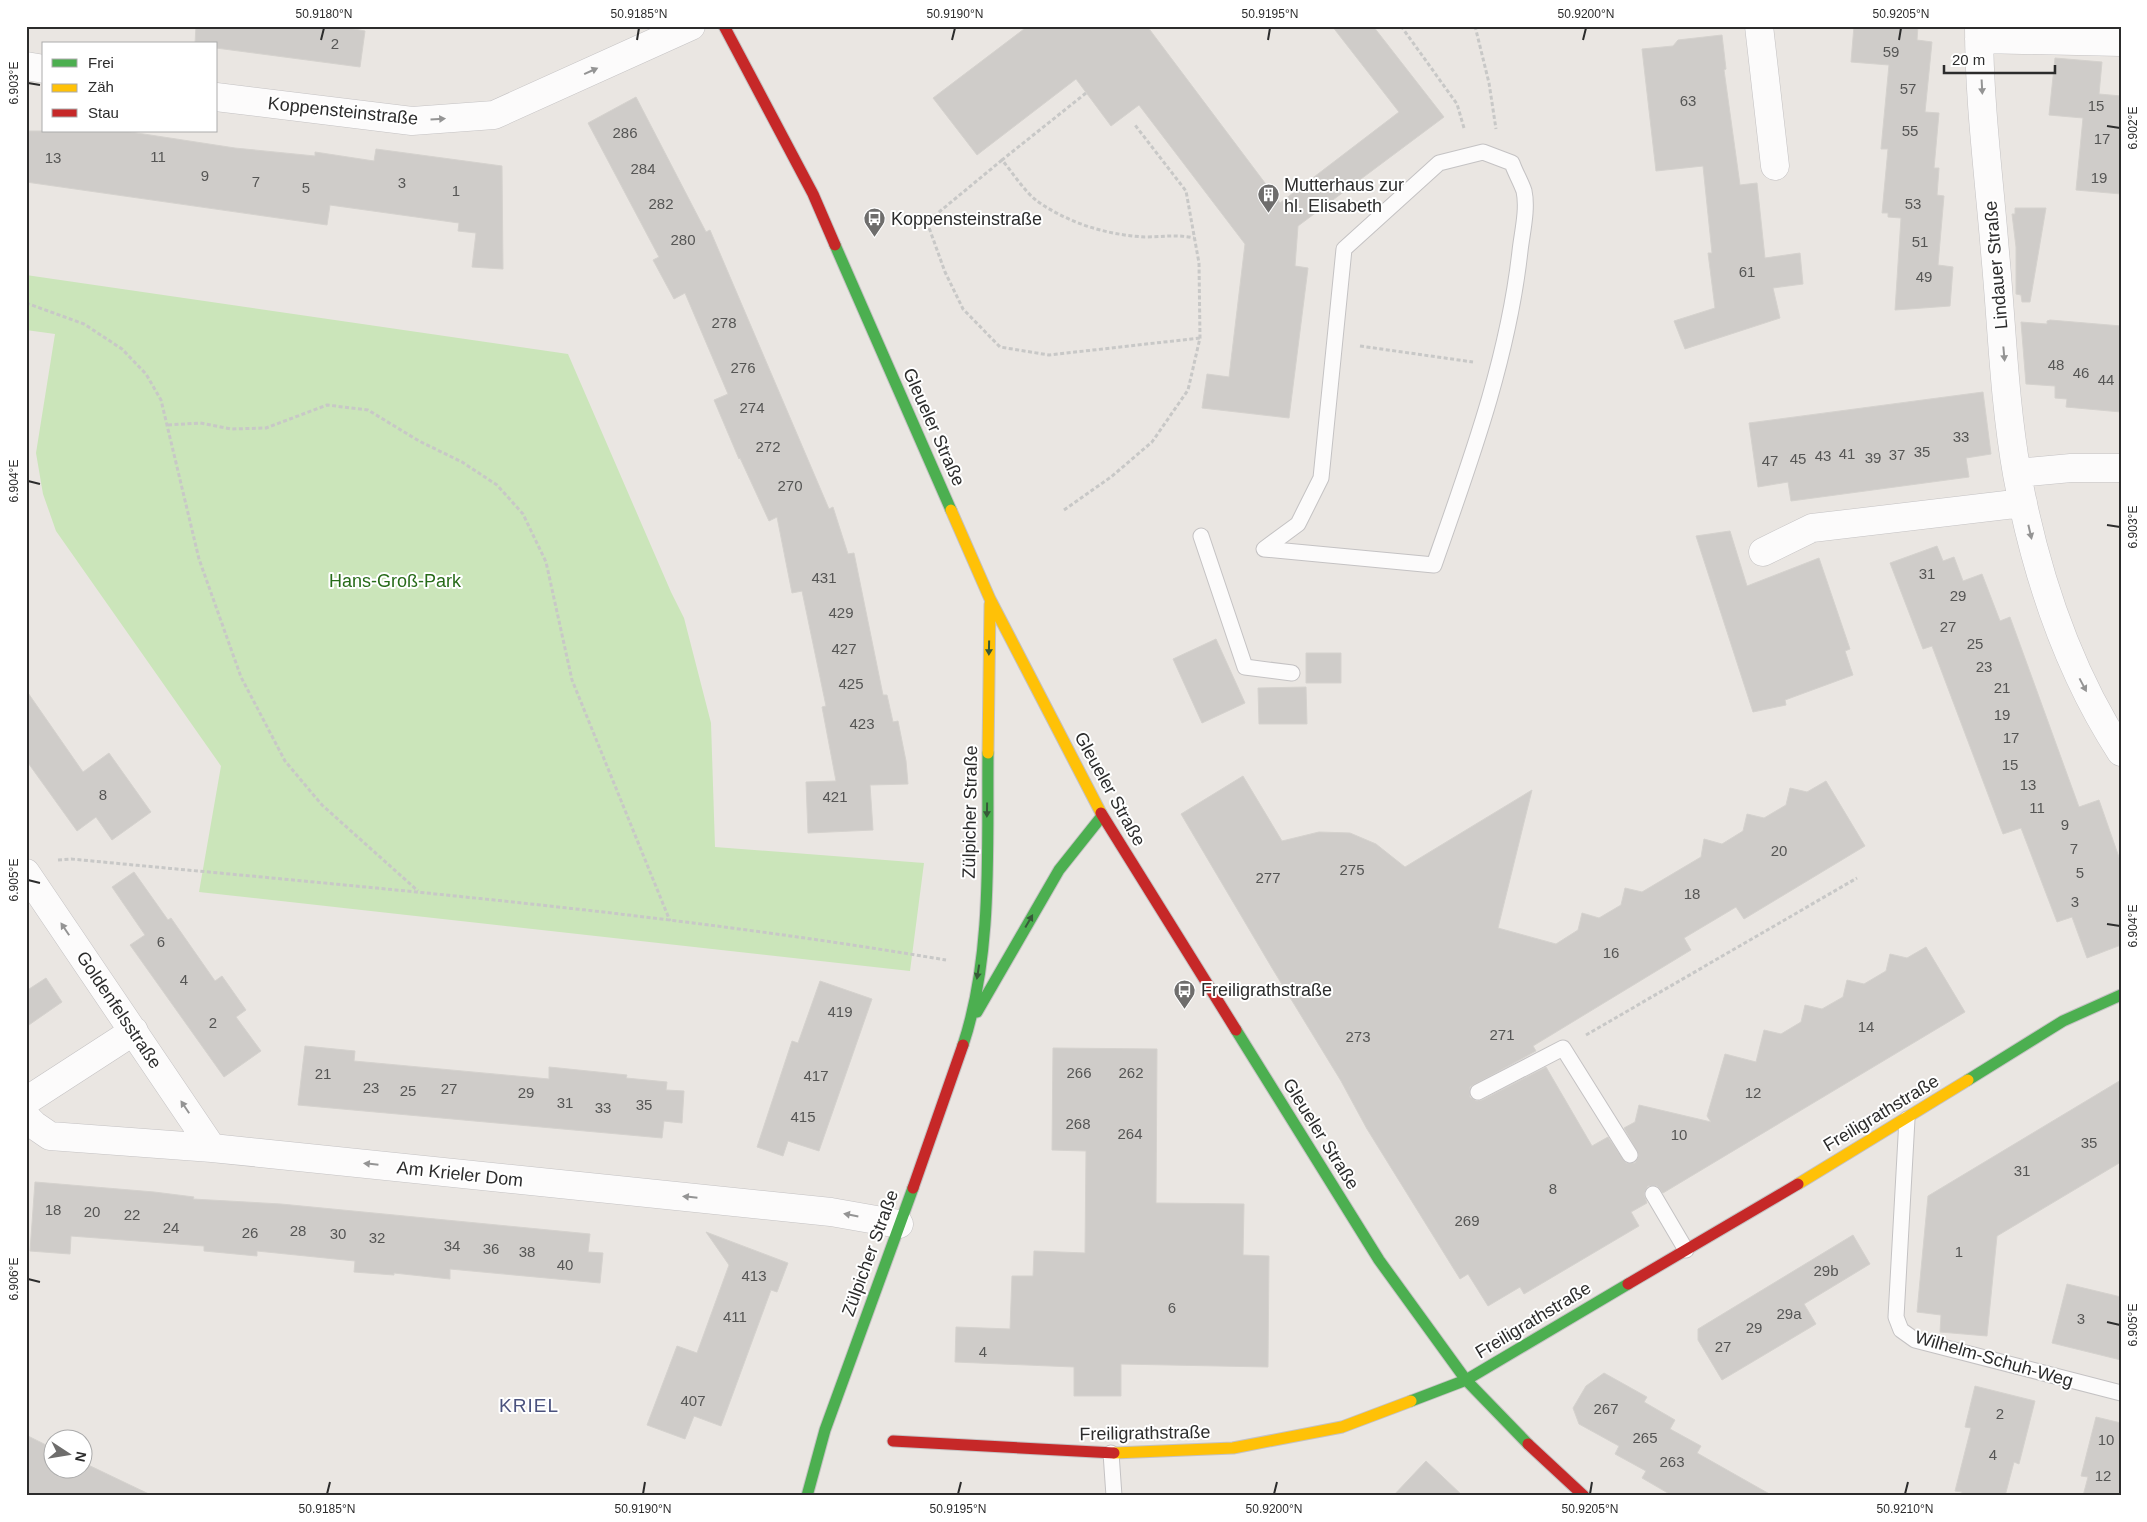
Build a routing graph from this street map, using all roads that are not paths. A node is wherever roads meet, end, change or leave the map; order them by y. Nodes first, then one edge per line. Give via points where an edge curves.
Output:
1 (691, 26) edge
2 (724, 26) edge
3 (1759, 26) edge
4 (1979, 32) edge
5 (2121, 42) edge
6 (26, 66) edge
7 (42, 69) edge
8 (218, 98) edge
9 (1775, 166) dead end
10 (1500, 366) joint
11 (2121, 468) edge
12 (2017, 473) junction
13 (2023, 503) junction
14 (1201, 536) dead end
15 (1763, 552) dead end
16 (990, 599) junction
17 (1292, 673) dead end
18 (2117, 736) edge
19 (1102, 816) junction
20 (26, 873) edge
21 (2121, 995) edge
22 (970, 1024) junction
23 (134, 1032) junction
24 (1478, 1092) dead end
25 (26, 1101) edge
26 (26, 1117) edge
27 (1907, 1119) junction
28 (212, 1148) junction
29 (1630, 1155) dead end
30 (1653, 1194) dead end
31 (899, 1224) junction
32 (1686, 1250) junction
33 (1466, 1380) junction
34 (2121, 1393) edge
35 (894, 1441) dead end
36 (1111, 1453) junction
37 (807, 1496) edge
38 (1114, 1496) edge
39 (1584, 1496) edge

8 -> 1 street, Koppensteinstraße via 412,121 494,115
2 - 16 street, Gleueler Straße via 813,194
3 - 9 street
4 - 5 street
4 -> 12 street, Lindauer Straße via 2009,412
6 - 7 street
10 - 10 lane via 1516,287 1524,222 1524,192 1512,163 1483,152 1439,163 1344,249 1321,478 1298,524 1264,549 1434,565
11 - 12 street
12 - 13 street, Lindauer Straße
13 - 15 street via 1812,528
13 -> 18 street, Lindauer Straße via 2036,561 2079,677
14 - 17 lane via 1245,667
16 - 19 street, Gleueler Straße
16 -> 22 street, Zülpicher Straße via 986,921
22 -> 19 street, Zülpicher Straße via 1059,870
19 - 33 street, Gleueler Straße via 1379,1260
23 -> 20 street, Goldenfelsstraße
21 - 27 street, Freiligrathstraße via 2063,1021
22 - 31 street, Zülpicher Straße
23 - 25 street
28 -> 23 street, Goldenfelsstraße
24 - 29 lane via 1563,1048
26 - 28 street, Am Krieler Dom via 50,1136
27 - 32 street, Freiligrathstraße
27 - 34 lane, Wilhelm-Schuh-Weg via 1896,1317 1901,1330 1915,1340
31 -> 28 street, Am Krieler Dom via 831,1212
30 - 32 lane
31 - 37 street, Zülpicher Straße via 825,1430
32 - 33 street, Freiligrathstraße
33 - 36 street, Freiligrathstraße via 1333,1428 1233,1448
33 - 39 street, Gleueler Straße
35 - 36 street, Freiligrathstraße
36 - 38 lane

